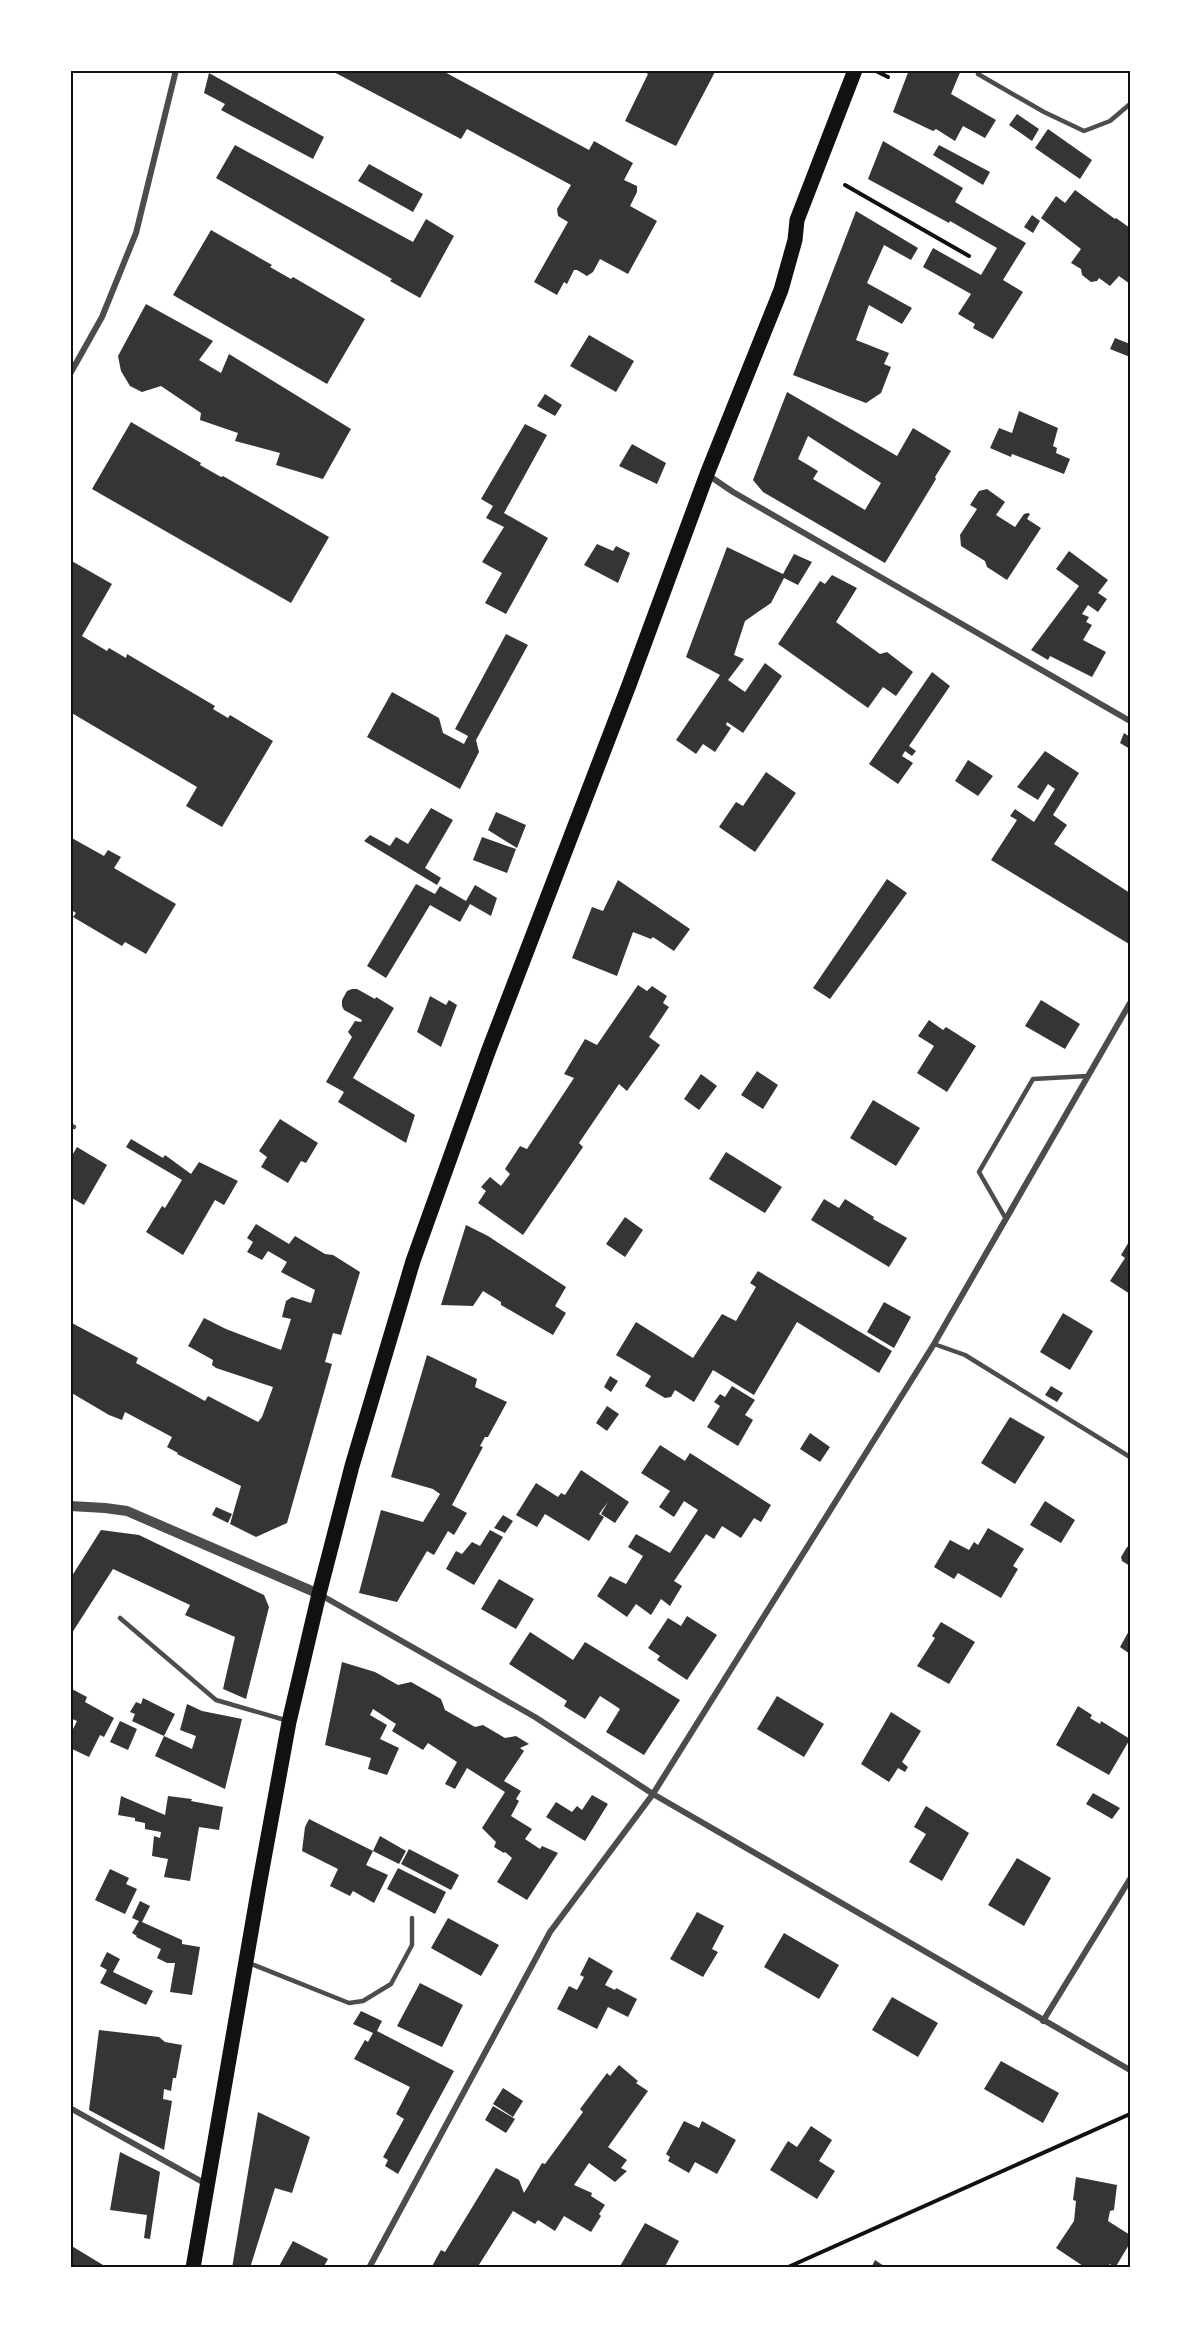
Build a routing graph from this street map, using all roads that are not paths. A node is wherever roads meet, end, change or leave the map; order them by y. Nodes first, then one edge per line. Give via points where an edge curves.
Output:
1 (176, 70) edge
2 (855, 70) edge
3 (978, 74) dead end
4 (1131, 104) edge
5 (70, 374) edge
6 (707, 474) junction
7 (1131, 721) edge
8 (1131, 1003) edge
9 (1088, 1076) junction
10 (1006, 1220) junction
11 (934, 1344) junction
12 (1131, 1457) edge
13 (70, 1506) edge
14 (319, 1594) junction
15 (120, 1618) dead end
16 (289, 1722) junction
17 (653, 1794) junction
18 (1131, 1879) edge
19 (412, 1918) dead end
20 (245, 1961) junction
21 (1043, 2021) junction
22 (1131, 2070) edge
23 (70, 2109) edge
24 (207, 2184) junction
25 (193, 2268) edge
26 (369, 2268) edge

1 - 5 street via 136,233 102,317
2 - 6 main road via 797,220 781,290
3 - 4 lane via 1084,132 1110,121
6 - 7 street
6 - 14 main road via 413,1261 352,1466
8 - 9 street
9 - 10 street
9 - 10 lane via 1033,1079 979,1172
10 - 11 street
11 - 12 lane via 965,1355
11 - 17 street
13 - 14 street via 127,1511
14 - 16 main road
14 - 17 street via 536,1717
15 - 16 lane via 216,1700
16 - 20 main road
17 - 21 street
17 - 26 street via 550,1932
18 - 21 street
19 - 20 lane via 412,1945 391,1984 363,2001 349,2003
20 - 24 main road
21 - 22 street
23 - 24 street
24 - 25 main road

